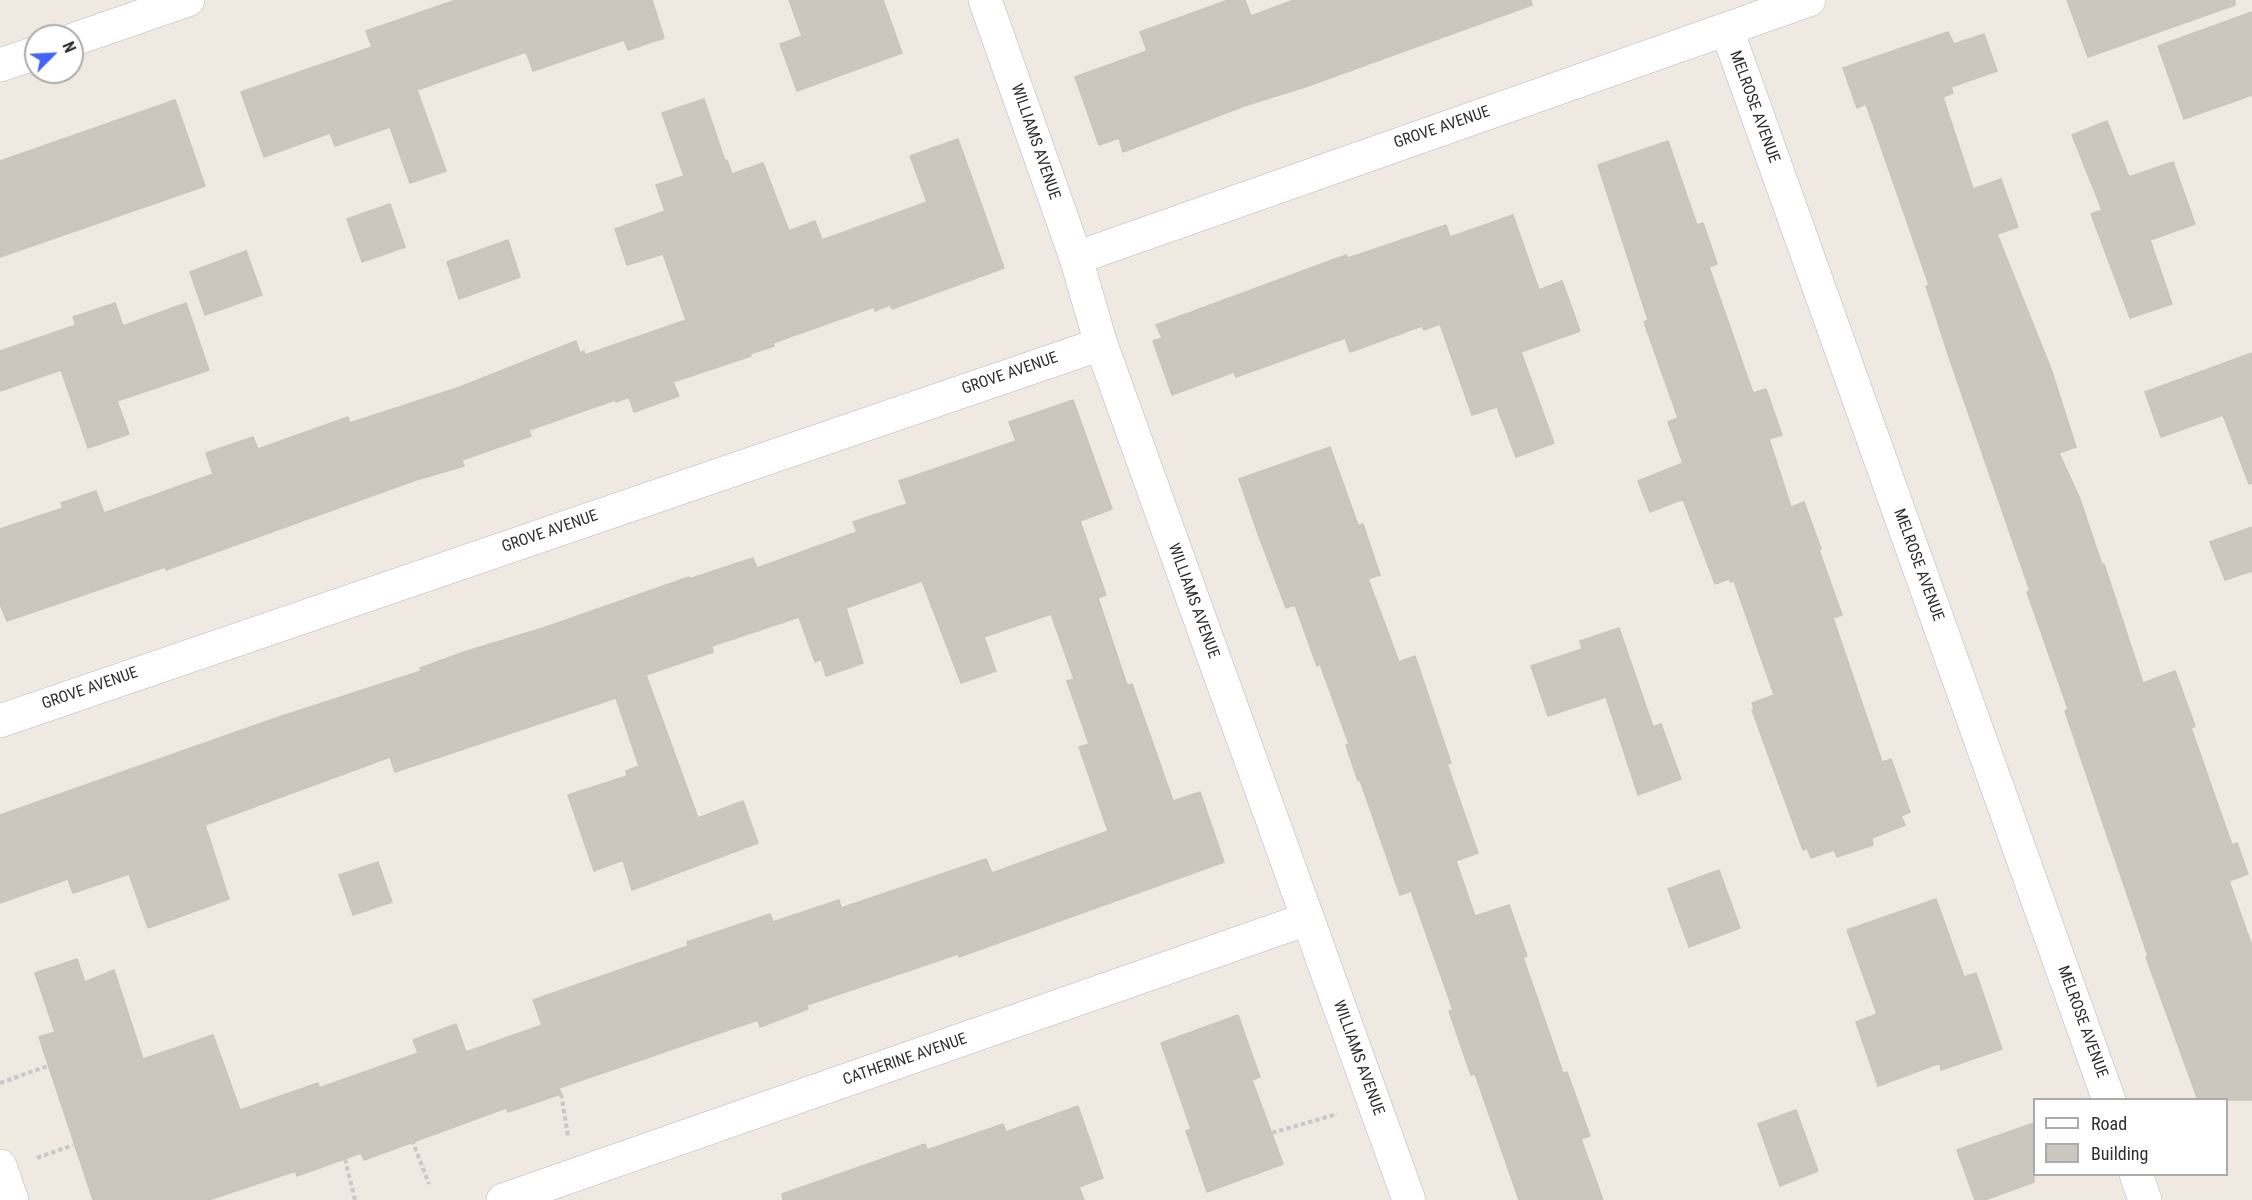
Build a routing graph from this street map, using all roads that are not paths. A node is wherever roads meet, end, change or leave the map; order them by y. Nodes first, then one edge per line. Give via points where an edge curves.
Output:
1 (188, 0) edge
2 (985, 0) edge
3 (1809, 0) edge
4 (1727, 30) junction
5 (84, 36) edge
6 (24, 56) edge
7 (0, 65) edge
8 (1076, 258) junction
9 (1101, 344) junction
10 (0, 721) edge
11 (1307, 919) junction
12 (2108, 1098) edge
13 (0, 1166) edge
14 (2137, 1176) edge
15 (12, 1200) edge
16 (502, 1200) edge
17 (1409, 1200) edge
18 (2145, 1200) edge

1 - 5 street
2 - 8 street, WILLIAMS AVENUE
3 - 4 street, GROVE AVENUE
4 - 8 street, GROVE AVENUE
4 - 12 street, MELROSE AVENUE
6 - 7 street
8 - 9 street, WILLIAMS AVENUE
9 - 10 street, GROVE AVENUE
9 - 11 street, WILLIAMS AVENUE
11 - 16 street, CATHERINE AVENUE
11 - 17 street, WILLIAMS AVENUE
13 - 15 street
14 - 18 street

